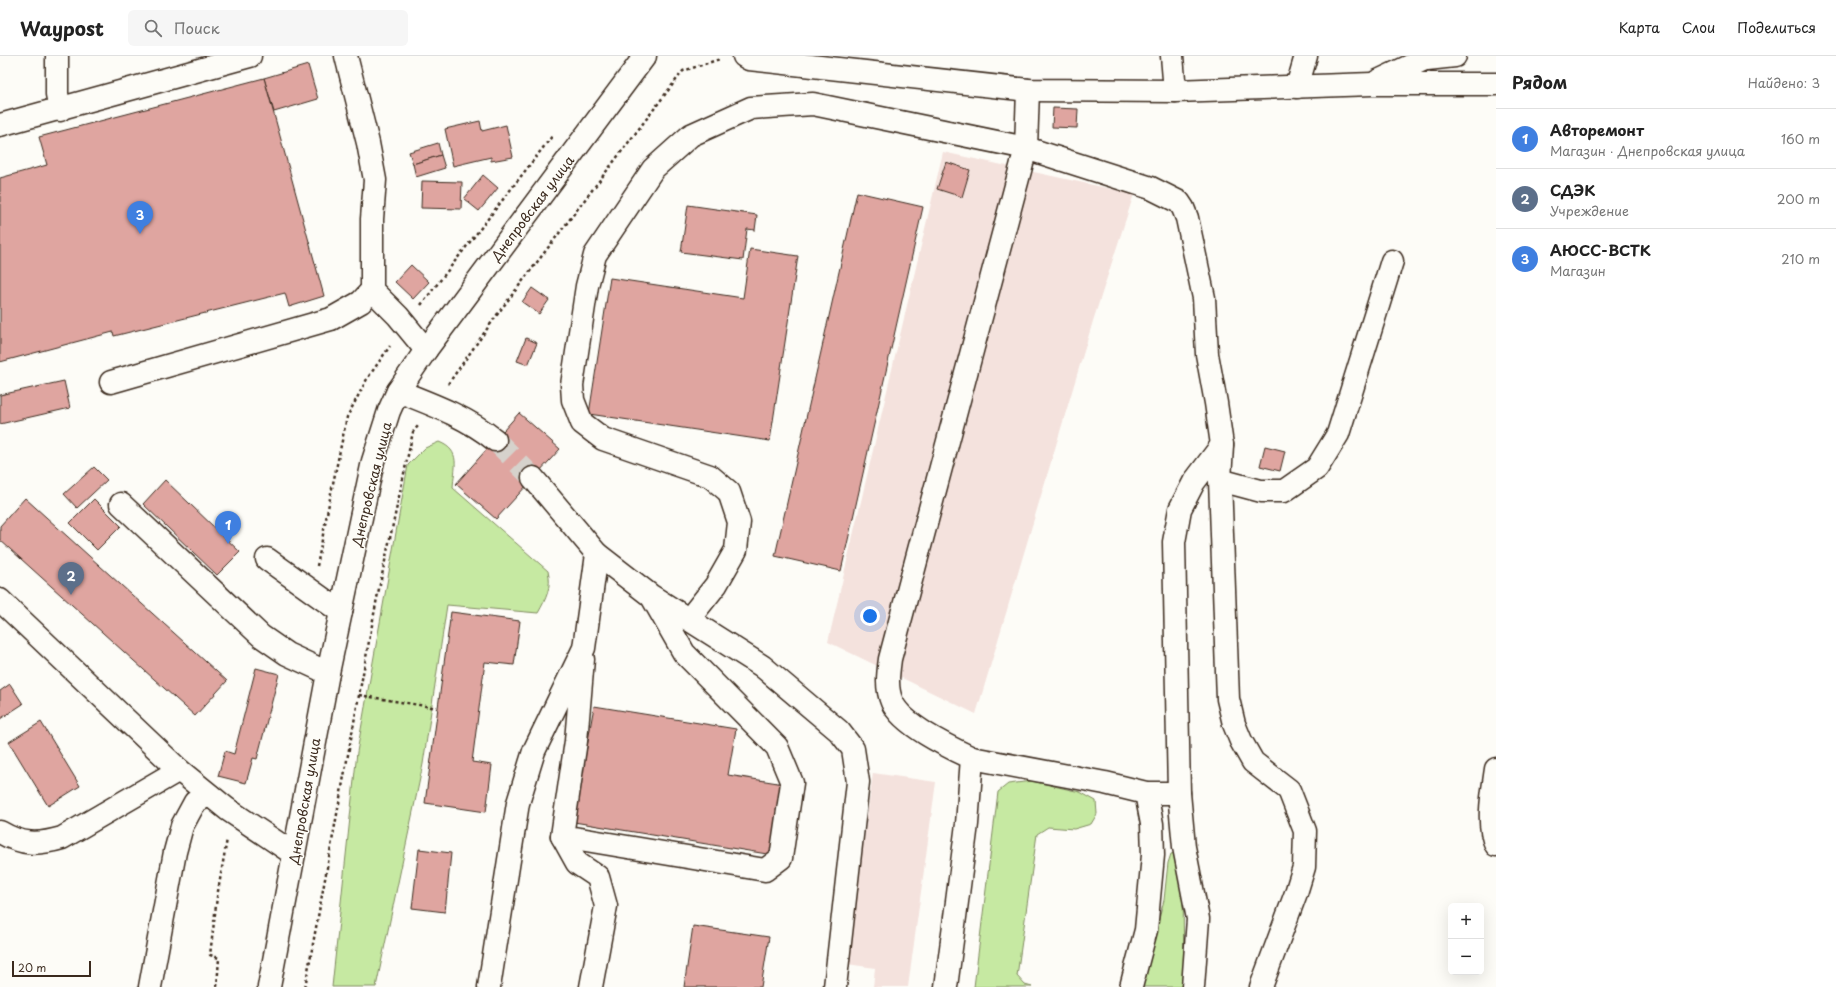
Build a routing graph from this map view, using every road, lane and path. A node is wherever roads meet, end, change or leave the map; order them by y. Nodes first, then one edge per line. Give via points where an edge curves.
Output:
1 (57, 56) edge
2 (250, 56) edge
3 (346, 56) edge
4 (645, 56) edge
5 (1172, 56) edge
6 (1306, 56) edge
7 (1455, 56) edge
8 (735, 57) edge
9 (1429, 57) edge
10 (1372, 84) junction
11 (1496, 84) edge
12 (1297, 87) junction
13 (1028, 90) junction
14 (1175, 91) junction
15 (60, 110) junction
16 (0, 125) edge
17 (1026, 148) junction
18 (1392, 260) dead end
19 (372, 290) junction
20 (426, 350) junction
21 (112, 382) dead end
22 (398, 391) junction
23 (433, 405) junction
24 (495, 440) tunnel mouth
25 (1222, 445) junction
26 (533, 478) tunnel mouth
27 (1220, 480) junction
28 (121, 504) dead end
29 (597, 554) junction
30 (266, 559) dead end
31 (650, 595) junction
32 (0, 600) edge
33 (341, 612) junction
34 (689, 618) junction
35 (584, 648) junction
36 (328, 673) junction
37 (359, 695) junction
38 (438, 708) dead end
39 (972, 758) junction
40 (1496, 768) edge
41 (179, 770) junction
42 (1146, 793) junction
43 (1180, 793) junction
44 (209, 794) junction
45 (231, 812) junction
46 (0, 832) edge
47 (562, 836) junction
48 (1496, 845) edge
49 (294, 854) junction
50 (150, 987) edge
51 (217, 987) edge
52 (269, 987) edge
53 (305, 987) edge
54 (489, 987) edge
55 (591, 987) edge
56 (835, 987) edge
57 (946, 987) edge
58 (1131, 987) edge
59 (1193, 987) edge
60 (1261, 987) edge

1 - 15 main road via 57,94
2 - 15 main road
3 - 19 main road via 375,180
4 - 20 main road, Днепровская улица
5 - 14 main road
6 - 12 main road
7 - 9 main road
8 - 13 main road
8 - 23 path via 704,63 683,71 499,312
9 - 10 main road
10 - 11 main road
10 - 12 main road
12 - 14 main road
13 - 14 main road
13 - 17 main road
15 - 16 main road
17 - 25 main road via 1151,188 1179,202 1183,208 1204,298 1206,354
17 - 34 main road via 813,104 750,108 691,135 653,169 595,255 587,286 572,384 573,400 582,423 603,439 710,476 729,492 739,522 736,550 716,585
17 - 39 main road via 890,659 887,682 892,703 907,721 942,744
18 - 27 main road via 1338,434 1317,468 1284,491 1261,491
19 - 20 main road
19 - 21 main road via 361,302 331,318
20 - 22 main road, Днепровская улица
22 - 23 main road
22 - 33 main road, Днепровская улица via 373,461
23 - 24 main road via 463,419
23 - 37 path via 413,432
25 - 27 main road
25 - 43 main road via 1194,482 1180,509 1174,542
26 - 29 main road
27 - 60 main road via 1228,700 1241,741 1254,762 1289,790 1305,831 1304,867
28 - 36 main road via 261,636 287,654
29 - 31 main road
29 - 35 main road
30 - 33 main road
31 - 34 main road
31 - 47 main road via 684,653 777,747 792,783 781,858 765,870
32 - 41 main road
33 - 36 main road, Днепровская улица
34 - 56 main road via 762,666 840,731 853,750 858,782
35 - 47 main road via 576,741
35 - 54 main road via 534,751 518,803
36 - 49 main road, Днепровская улица
37 - 38 path
37 - 53 path
39 - 42 main road
39 - 57 main road via 967,824
40 - 48 main road via 1491,798 1493,838
41 - 44 main road
41 - 46 main road via 62,838 31,844
42 - 43 main road
42 - 58 main road via 1152,824 1153,855 1146,930
43 - 59 main road via 1183,840 1198,919
44 - 45 main road
44 - 50 main road via 195,802 182,826
45 - 49 main road
45 - 51 path via 216,897 210,956 219,958
47 - 55 main road via 577,863 598,877 606,906
49 - 52 main road, Днепровская улица

